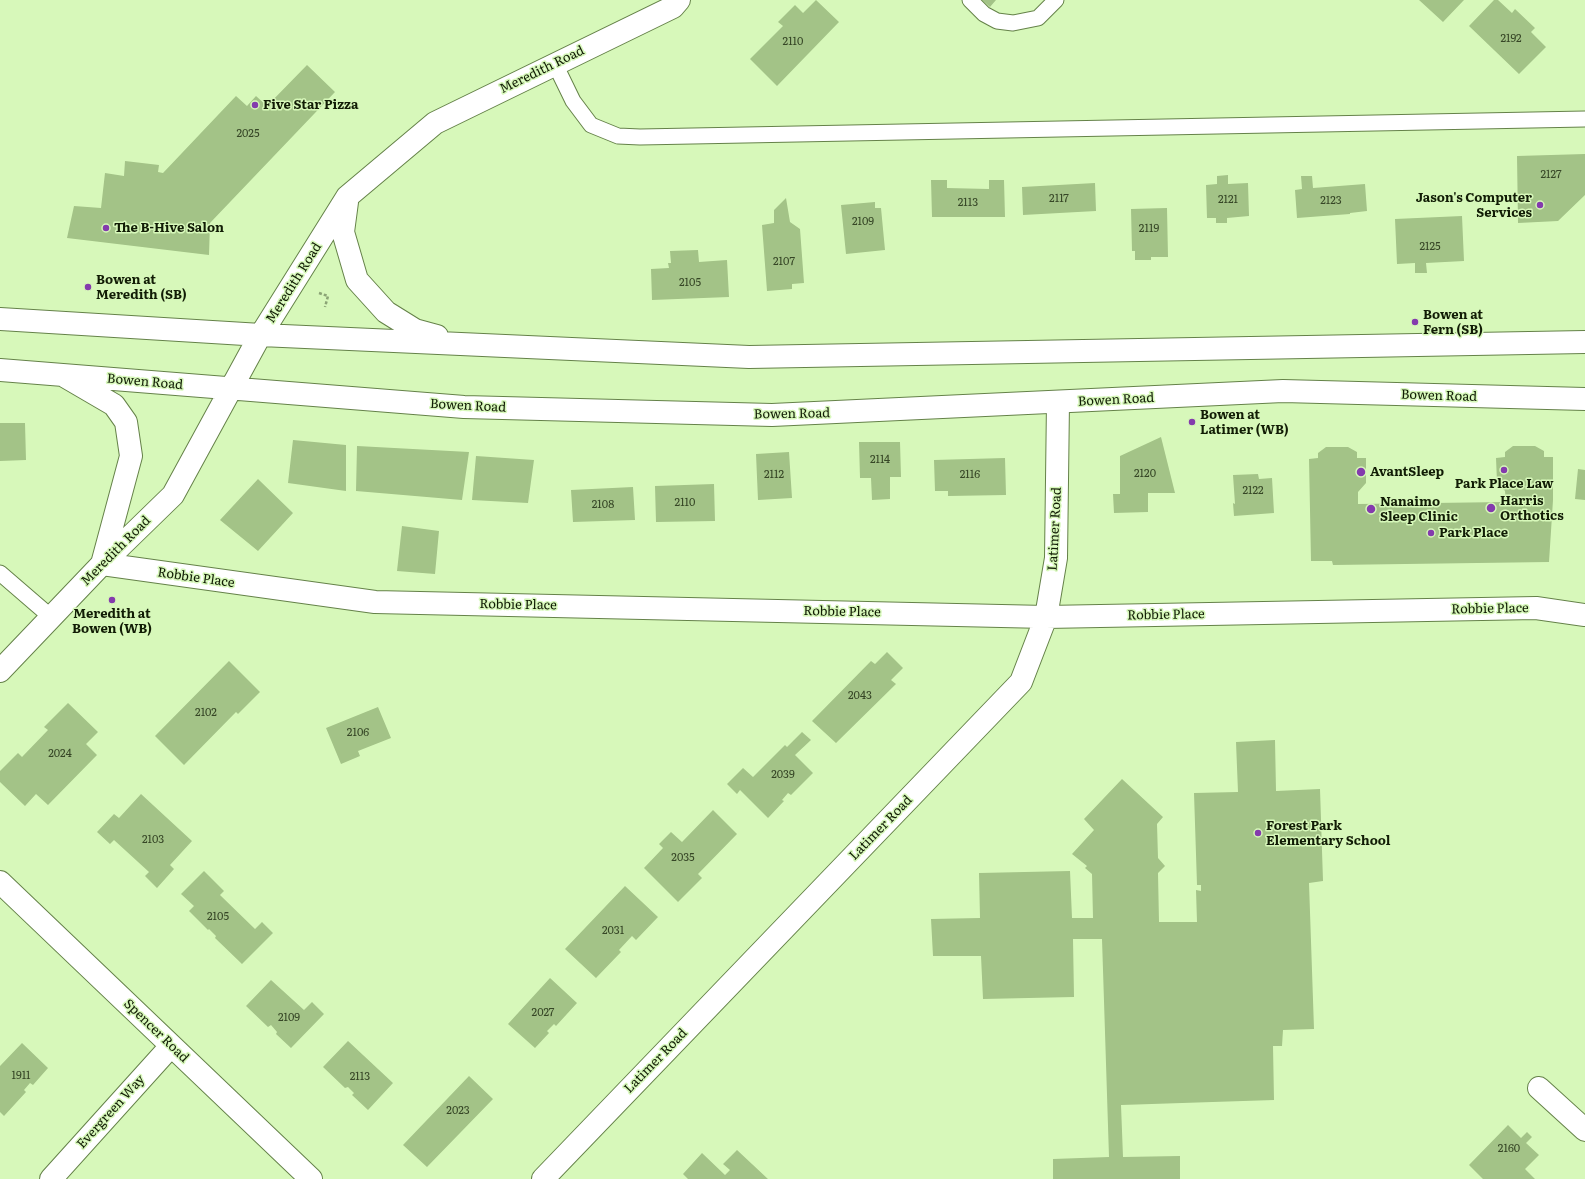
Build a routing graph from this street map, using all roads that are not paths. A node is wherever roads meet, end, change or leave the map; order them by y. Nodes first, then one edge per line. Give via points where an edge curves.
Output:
1 (679, 0) edge
2 (970, 0) edge
3 (1056, 0) edge
4 (555, 64) junction
5 (1585, 119) edge
6 (347, 197) junction
7 (0, 319) edge
8 (261, 335) junction
9 (1585, 342) edge
10 (466, 344) junction
11 (0, 370) edge
12 (62, 375) junction
13 (231, 389) junction
14 (1585, 400) edge
15 (1058, 402) junction
16 (102, 564) junction
17 (0, 572) edge
18 (1585, 615) edge
19 (51, 617) junction
20 (1046, 617) junction
21 (0, 671) edge
22 (0, 882) edge
23 (171, 1046) junction
24 (1539, 1088) dead end
25 (1585, 1130) edge
26 (51, 1179) edge
27 (311, 1179) edge
28 (543, 1179) edge

1 - 4 street, Meredith Road via 673,7
2 - 3 lane via 984,14 997,21 1014,23 1038,18
4 - 5 lane via 573,101 591,125 618,136
4 - 6 street, Meredith Road via 435,123
6 - 8 street, Meredith Road
6 - 10 street via 343,232 357,280 386,312 415,330
7 - 8 street
8 - 10 street
8 - 13 street, Meredith Road
9 - 10 street via 749,357
11 - 12 street, Bowen Road
12 - 13 street, Bowen Road
12 - 16 street via 114,406 126,422 131,456
13 - 15 street, Bowen Road via 464,407 772,415
13 - 16 street, Meredith Road via 173,495
14 - 15 street, Bowen Road via 1283,391
15 - 20 street, Latimer Road via 1056,558
16 - 19 street, Meredith Road
16 - 20 street, Robbie Place via 375,602
17 - 19 lane
18 - 20 street, Robbie Place via 1536,608
19 - 21 street, Meredith Road
20 - 28 street, Latimer Road via 1021,682
22 - 23 street, Spencer Road
23 - 26 street, Evergreen Way
23 - 27 street, Spencer Road
24 - 25 street

